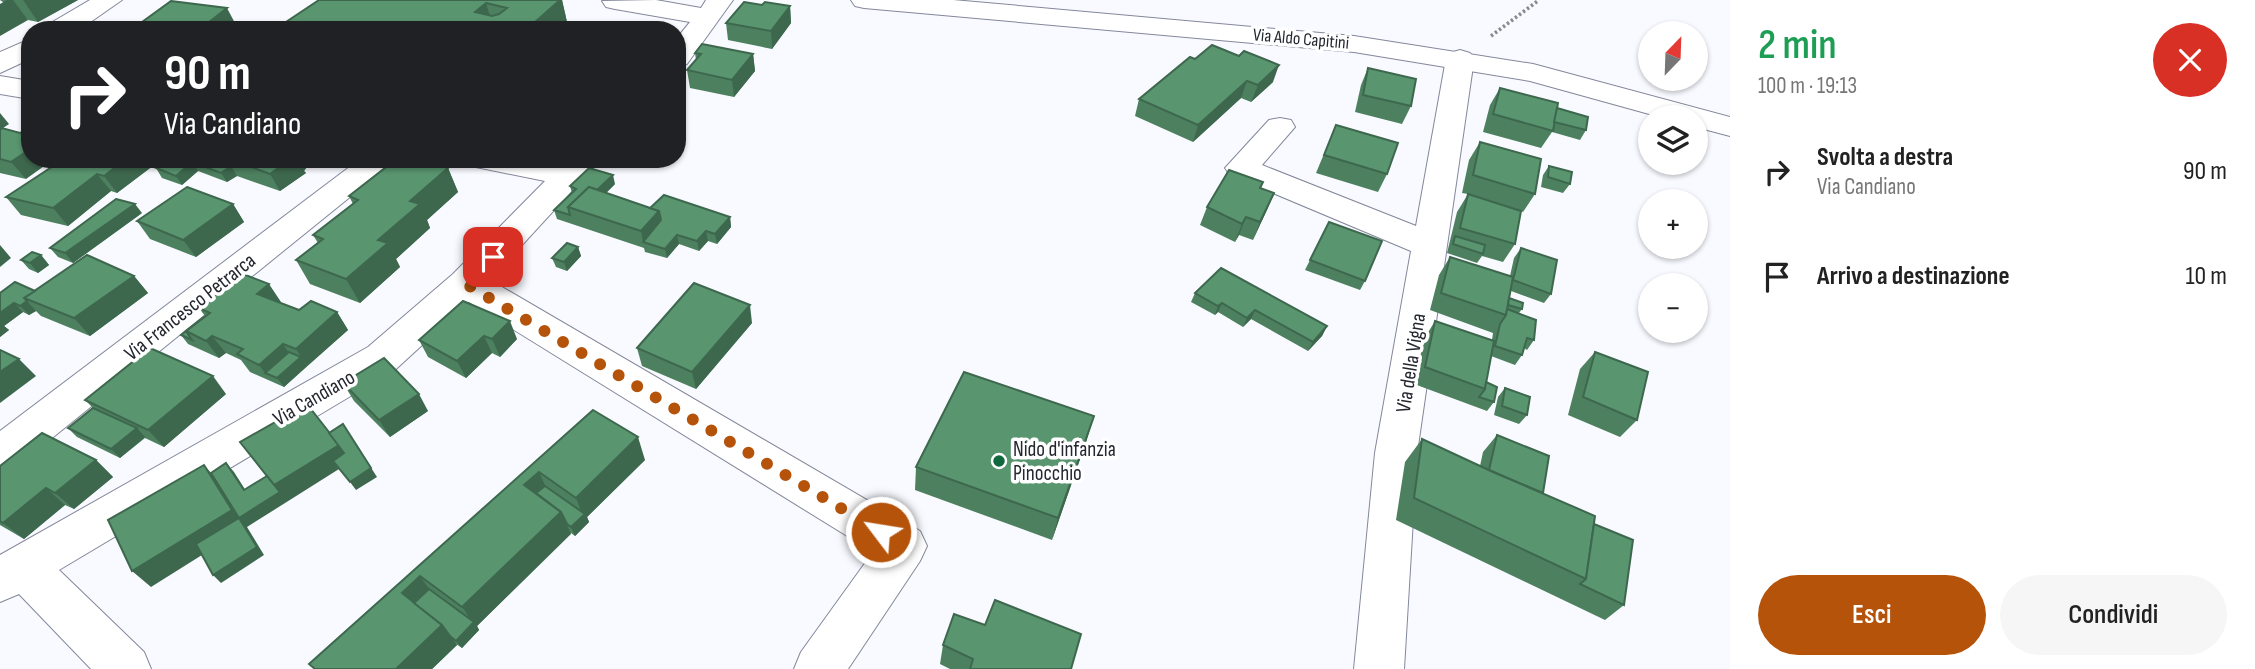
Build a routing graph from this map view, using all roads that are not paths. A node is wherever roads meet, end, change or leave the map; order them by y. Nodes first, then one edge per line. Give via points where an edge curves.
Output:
1 (109, 0) edge
2 (864, 0) edge
3 (615, 1) edge
4 (714, 8) edge
5 (74, 21) edge
6 (686, 46) edge
7 (21, 52) edge
8 (1460, 59) junction
9 (0, 64) edge
10 (0, 85) edge
11 (21, 88) edge
12 (1280, 127) dead end
13 (1730, 127) edge
14 (369, 168) edge
15 (577, 168) edge
16 (1430, 245) junction
17 (466, 284) junction
18 (0, 455) edge
19 (12, 574) edge
20 (125, 669) edge
21 (819, 669) edge
22 (1379, 669) edge

1 - 5 street
2 - 8 street, Via Aldo Capitini via 1340,42
3 - 4 street
4 - 6 street
7 - 9 street
8 - 13 street, Via Aldo Capitini via 1546,76
8 - 16 street, Via della Vigna
10 - 11 street
12 - 16 street via 1241,168
14 - 18 street, Via Francesco Petrarca
15 - 17 street, Via Candiano
16 - 22 street, Via della Vigna via 1396,453
17 - 19 street, Via Candiano via 383,358
17 - 21 street via 904,546
19 - 20 street

